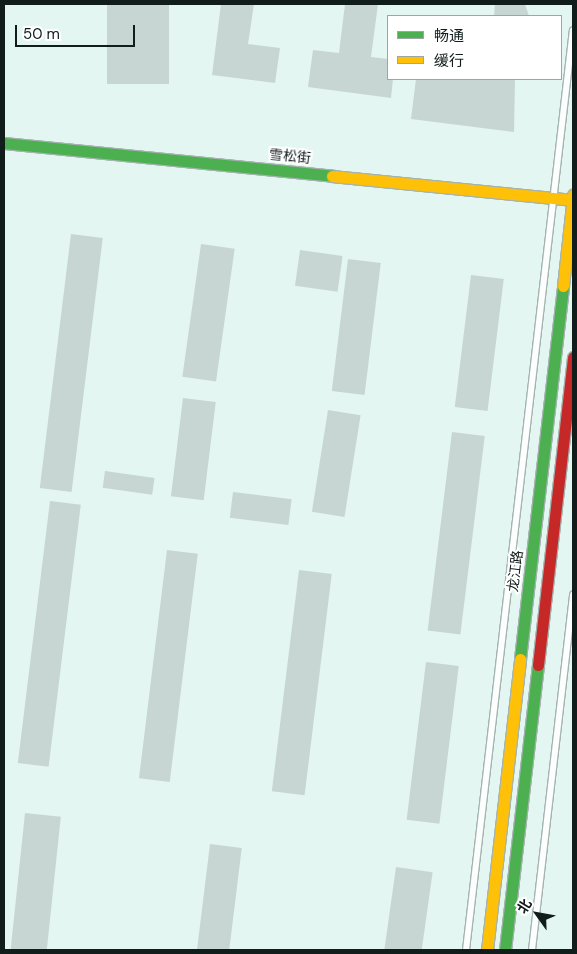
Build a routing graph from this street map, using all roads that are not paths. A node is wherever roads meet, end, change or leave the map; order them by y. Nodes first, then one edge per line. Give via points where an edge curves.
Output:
1 (573, 30) edge
2 (4, 143) edge
3 (573, 196) edge
4 (554, 198) junction
5 (573, 200) edge
6 (573, 357) edge
7 (573, 594) edge
8 (466, 950) edge
9 (487, 950) edge
10 (505, 950) edge
11 (532, 950) edge

1 - 4 lane
2 - 4 street, 雪松街
3 - 5 street, 龙江路
4 - 5 street, 雪松街
4 - 8 lane
5 - 9 street, 龙江路
6 - 10 street
7 - 11 lane

